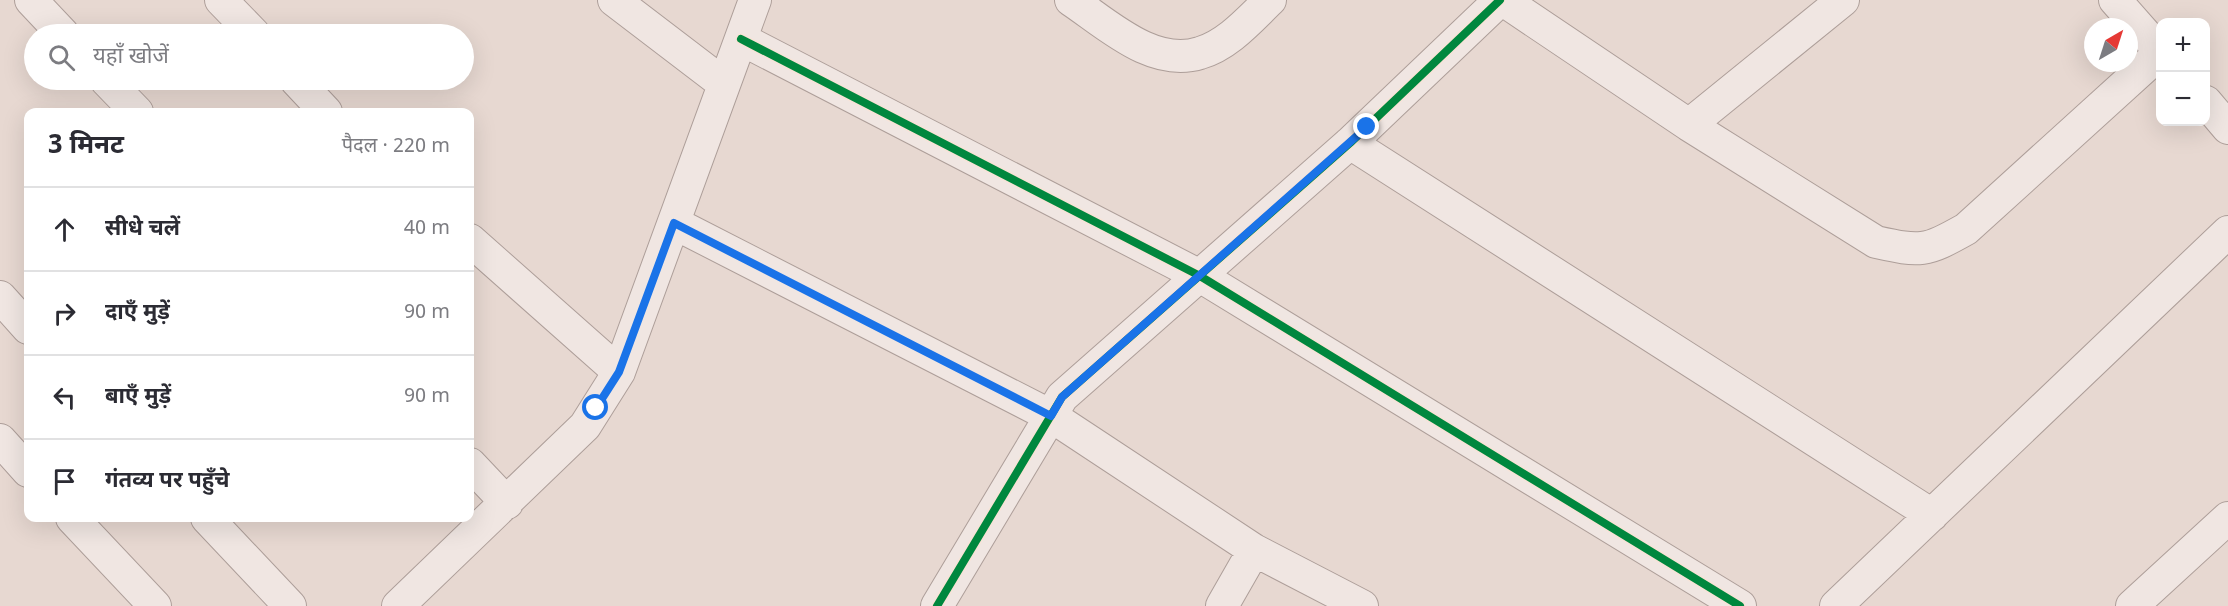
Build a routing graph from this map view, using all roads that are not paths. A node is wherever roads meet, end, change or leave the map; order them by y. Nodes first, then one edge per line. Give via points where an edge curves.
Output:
1 (31, 0) edge
2 (221, 0) edge
3 (614, 0) edge
4 (755, 0) edge
5 (1071, 0) edge
6 (1270, 0) edge
7 (1502, 0) edge
8 (1843, 0) edge
9 (2115, 0) edge
10 (54, 24) edge
11 (244, 24) edge
12 (741, 39) junction
13 (2156, 47) edge
14 (2156, 56) edge
15 (724, 84) junction
16 (116, 90) edge
17 (305, 90) edge
18 (133, 108) edge
19 (322, 108) edge
20 (2210, 108) edge
21 (1689, 124) junction
22 (2228, 128) edge
23 (1350, 143) junction
24 (674, 223) junction
25 (2228, 232) edge
26 (474, 244) edge
27 (1200, 276) junction
28 (0, 297) edge
29 (24, 324) edge
30 (619, 372) junction
31 (1051, 416) junction
32 (0, 440) edge
33 (24, 467) edge
34 (474, 468) edge
35 (507, 503) junction
36 (1932, 514) junction
37 (2228, 518) edge
38 (76, 522) edge
39 (211, 522) edge
40 (1254, 550) junction
41 (155, 606) edge
42 (290, 606) edge
43 (398, 606) edge
44 (937, 606) edge
45 (1222, 606) edge
46 (1362, 606) edge
47 (1740, 606) edge
48 (1836, 606) edge
49 (2132, 606) edge

1 - 10 street
2 - 11 street
3 - 15 street
4 - 12 street
5 - 6 street via 1140,46 1171,56 1200,53 1232,35
7 - 21 street
7 - 23 street
8 - 21 street
9 - 13 street
12 - 15 street
12 - 27 street
14 - 21 street via 1966,229 1933,247 1909,249 1876,242
15 - 24 street
16 - 18 street
17 - 19 street
20 - 22 street
23 - 27 street
23 - 36 street
24 - 30 street
24 - 31 street
25 - 36 street
26 - 30 street
27 - 31 street via 1062,397
27 - 47 street
28 - 29 street
30 - 35 street via 585,426
31 - 40 street
31 - 44 street
32 - 33 street
34 - 35 street
35 - 43 street
36 - 48 street
37 - 49 street
38 - 41 street
39 - 42 street
40 - 45 street
40 - 46 street

